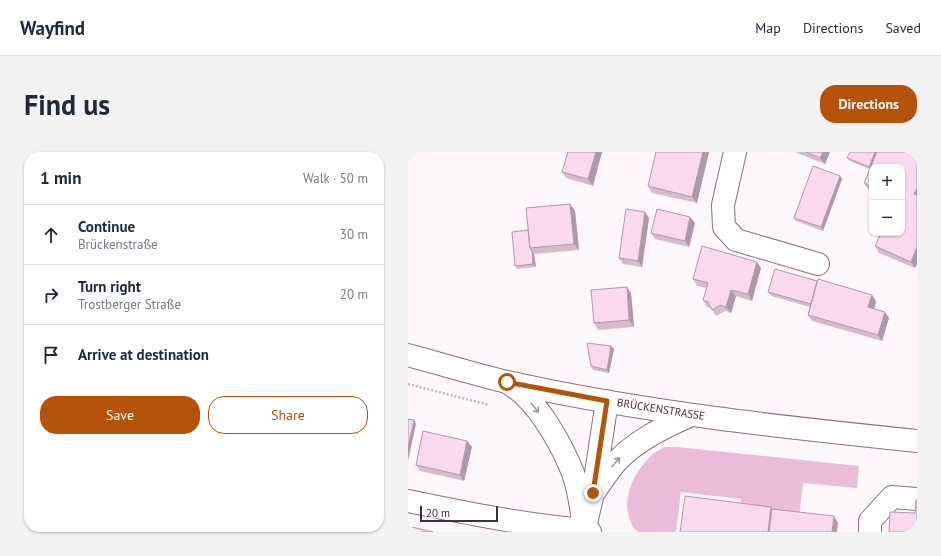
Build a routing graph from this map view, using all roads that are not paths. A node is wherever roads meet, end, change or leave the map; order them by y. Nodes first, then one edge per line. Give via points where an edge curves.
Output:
1 (735, 152) edge
2 (818, 264) dead end
3 (408, 355) edge
4 (507, 382) junction
5 (607, 401) junction
6 (691, 415) junction
7 (917, 441) edge
8 (593, 493) junction
9 (917, 499) edge
10 (408, 501) edge
11 (586, 531) edge
12 (870, 532) edge

1 - 2 main road via 723,204 724,227 736,240
3 - 4 main road, BRÜCKENSTRASSE
4 - 5 main road, BRÜCKENSTRASSE
4 -> 11 main road via 524,395 547,423 562,450 573,473
5 - 6 main road, BRÜCKENSTRASSE
5 - 8 main road
6 - 7 main road, BRÜCKENSTRASSE
8 -> 6 main road via 617,461 641,440
8 - 11 main road
9 - 12 main road via 892,497 870,521
10 - 11 main road via 546,527

